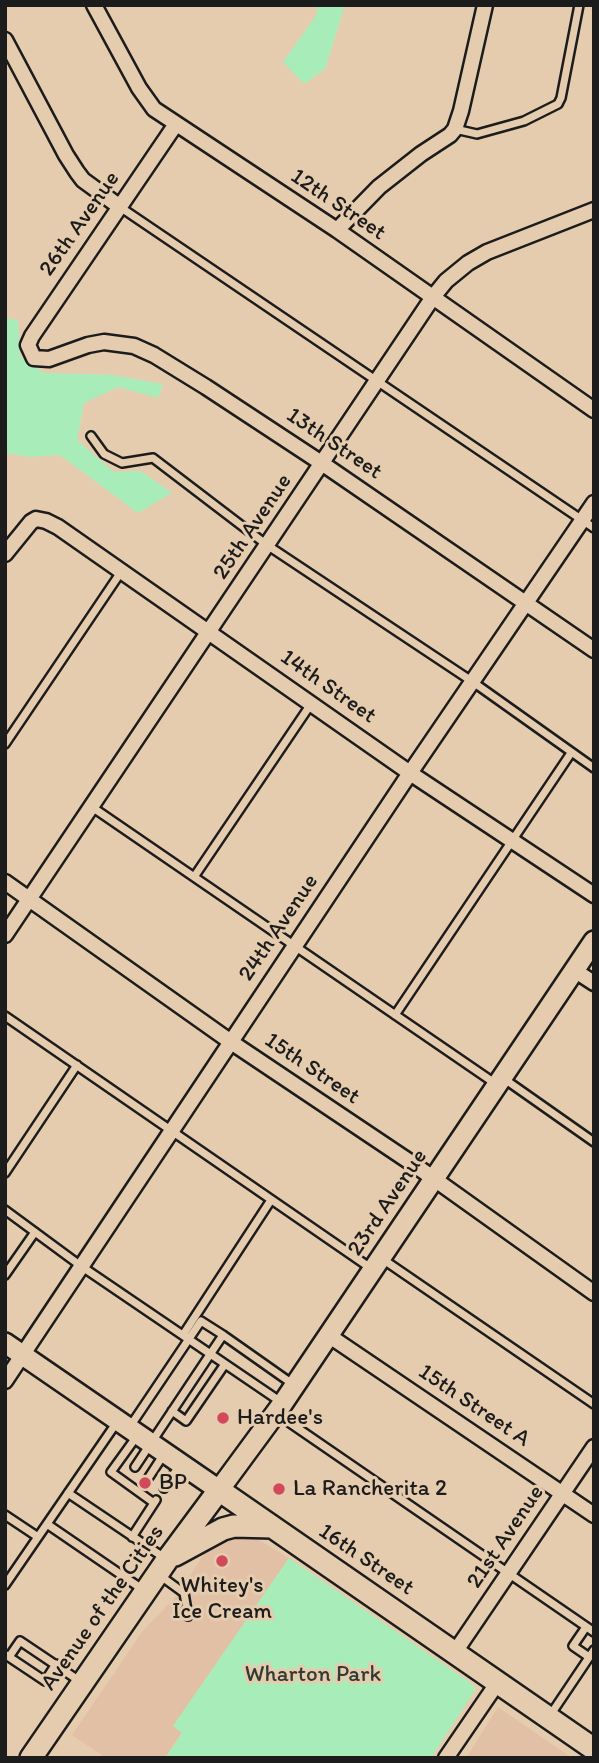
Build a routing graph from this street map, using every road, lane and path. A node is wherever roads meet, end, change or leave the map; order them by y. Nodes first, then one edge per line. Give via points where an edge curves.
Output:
1 (94, 5) edge
2 (485, 5) edge
3 (579, 5) edge
4 (5, 40) edge
5 (176, 124) junction
6 (455, 129) junction
7 (120, 207) junction
8 (594, 210) edge
9 (337, 230) junction
10 (433, 297) junction
11 (30, 353) joint
12 (376, 380) junction
13 (594, 410) edge
14 (91, 436) dead end
15 (323, 464) junction
16 (594, 503) edge
17 (588, 524) edge
18 (267, 545) junction
19 (5, 554) edge
20 (122, 571) junction
21 (526, 604) junction
22 (210, 632) junction
23 (594, 650) edge
24 (472, 682) junction
25 (312, 703) junction
26 (5, 744) edge
27 (571, 753) junction
28 (594, 768) edge
29 (410, 773) junction
30 (92, 807) junction
31 (512, 839) junction
32 (194, 877) junction
33 (5, 882) edge
34 (594, 895) edge
35 (30, 900) junction
36 (5, 935) edge
37 (594, 941) edge
38 (295, 946) junction
39 (574, 970) junction
40 (594, 984) edge
41 (395, 1015) junction
42 (5, 1016) edge
43 (231, 1042) junction
44 (77, 1065) junction
45 (499, 1081) junction
46 (171, 1131) junction
47 (594, 1142) edge
48 (5, 1173) edge
49 (433, 1179) junction
50 (271, 1200) junction
51 (5, 1210) edge
52 (35, 1232) junction
53 (377, 1264) junction
54 (81, 1266) junction
55 (5, 1275) edge
56 (594, 1293) edge
57 (223, 1335) junction
58 (328, 1335) junction
59 (186, 1337) junction
60 (5, 1343) edge
61 (210, 1353) junction
62 (22, 1355) junction
63 (225, 1364) junction
64 (5, 1381) edge
65 (295, 1385) junction
66 (594, 1404) edge
67 (279, 1408) junction
68 (172, 1411) junction
69 (147, 1441) junction
70 (594, 1447) edge
71 (135, 1467) dead end
72 (149, 1477) dead end
73 (164, 1488) dead end
74 (219, 1490) junction
75 (68, 1493) junction
76 (562, 1494) junction
77 (5, 1515) edge
78 (594, 1515) edge
79 (47, 1524) junction
80 (272, 1527) junction
81 (38, 1537) junction
82 (132, 1537) junction
83 (508, 1573) junction
84 (157, 1575) junction
85 (5, 1585) edge
86 (188, 1616) dead end
87 (586, 1626) junction
88 (594, 1632) edge
89 (455, 1652) junction
90 (592, 1654) edge
91 (7, 1656) edge
92 (56, 1664) junction
93 (498, 1682) junction
94 (83, 1683) junction
95 (549, 1718) junction
96 (594, 1749) edge
97 (32, 1758) edge
98 (446, 1758) edge

1 - 5 street, 12th Street via 146,100
2 - 6 street
3 - 6 lane via 558,104 524,121 477,134
4 - 7 street via 77,172
5 - 7 street, 26th Avenue
5 - 9 street, 12th Street
6 - 9 street via 379,187
7 - 11 street, 26th Avenue via 32,336
7 - 12 lane
8 - 10 street, 25th Avenue via 487,252 446,281
9 - 10 street, 12th Street
10 - 12 street, 25th Avenue
10 - 13 street, 12th Street
11 - 15 street, 13th Street via 41,360 104,342 134,346
12 - 15 street, 25th Avenue
12 - 17 lane
14 - 18 lane via 104,454 122,463 153,458
15 - 18 street, 25th Avenue
15 - 21 street, 13th Street
16 - 17 street, 24th Avenue
17 - 21 street, 24th Avenue
18 - 22 street, 25th Avenue
18 - 24 lane
19 - 20 street, 14th Street via 36,519 58,527
20 - 22 street, 14th Street
20 - 26 lane
21 - 23 street, 13th Street
21 - 24 street, 24th Avenue
22 - 25 street, 14th Street
22 - 30 street, 25th Avenue
24 - 27 lane
24 - 29 street, 24th Avenue
25 - 29 street, 14th Street
25 - 32 lane
27 - 28 lane
27 - 31 lane
29 - 31 street, 14th Street
29 - 38 street, 24th Avenue
30 - 32 lane
30 - 35 street, 25th Avenue
31 - 34 street, 14th Street
31 - 41 lane
32 - 38 lane
33 - 35 street, 15th Street
35 - 36 street, 25th Avenue
35 - 43 street, 15th Street
37 - 39 street, 23rd Avenue
38 - 41 lane
38 - 43 street, 24th Avenue
39 - 40 street
39 - 45 street, 23rd Avenue
41 - 45 lane
42 - 44 lane
43 - 46 street, 24th Avenue
43 - 49 street, 15th Street
44 - 46 lane
44 - 48 lane
45 - 47 lane
45 - 49 street, 23rd Avenue
46 - 50 lane
46 - 54 street, 24th Avenue
49 - 53 street, 23rd Avenue
49 - 56 street, 15th Street
50 - 53 lane
50 - 59 lane
51 - 52 lane
52 - 54 lane
52 - 55 lane
53 - 58 street, 23rd Avenue
53 - 66 lane
54 - 59 lane
54 - 62 street, 24th Avenue
57 - 59 lane via 201,1321
57 - 61 lane
57 - 65 lane
58 - 65 street, 23rd Avenue
58 - 76 street, 15th Street A
59 - 61 lane
59 - 69 lane
60 - 62 street, 16th Street
61 - 63 lane
61 - 68 lane
62 - 64 street, 24th Avenue
62 - 69 street, 16th Street
63 - 67 lane
63 - 68 lane via 186,1421
65 - 67 street, 23rd Avenue
67 - 74 street, 23rd Avenue
67 - 83 lane
68 - 69 lane
69 - 71 lane
69 - 72 lane
69 - 73 lane
69 - 74 street, 16th Street
69 - 75 lane
69 - 82 lane via 111,1472 155,1501
70 - 76 street, 21st Avenue
74 - 80 main road, 16th Street
74 - 84 main road, Avenue of the Cities
75 - 79 lane
75 - 82 lane
76 - 78 street, 15th Street A
76 - 83 street, 21st Avenue
77 - 81 lane
79 - 81 lane
79 - 84 lane
80 - 84 main road via 223,1530
80 - 89 main road, 16th Street
81 - 85 lane
82 - 84 lane
83 - 87 lane
83 - 89 street, 21st Avenue
84 - 86 lane via 184,1592
84 - 94 main road, Avenue of the Cities
87 - 88 lane
87 - 90 lane via 573,1646
89 - 93 main road, 16th Street
90 - 95 lane
91 - 92 lane via 20,1641
91 - 92 lane via 45,1681
92 - 94 lane
93 - 95 main road, 16th Street
93 - 98 street
94 - 97 main road, Avenue of the Cities
95 - 96 main road, 16th Street

